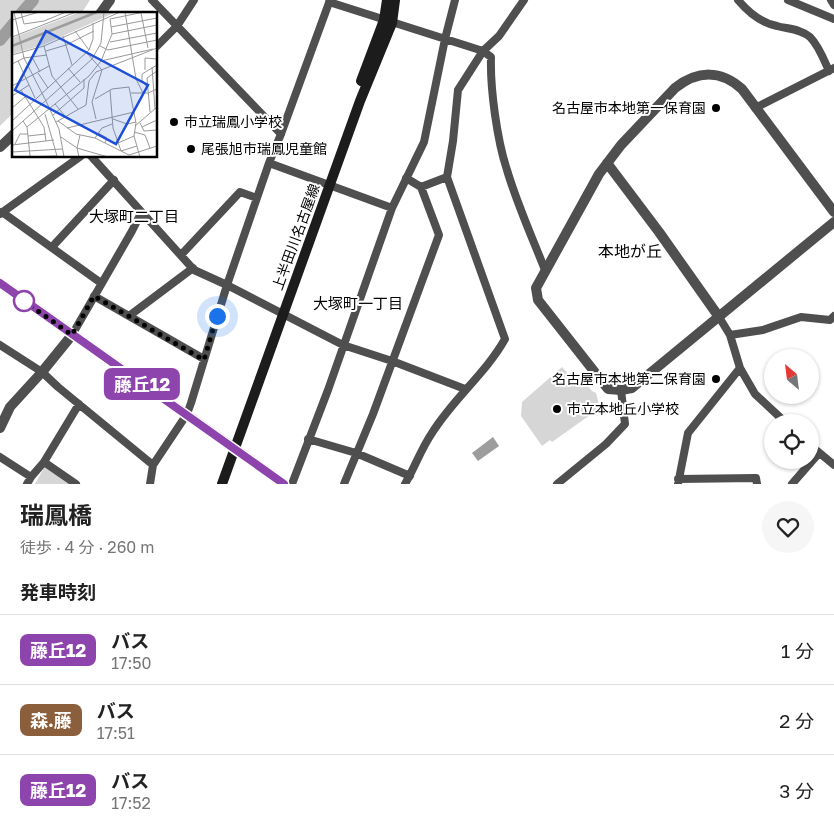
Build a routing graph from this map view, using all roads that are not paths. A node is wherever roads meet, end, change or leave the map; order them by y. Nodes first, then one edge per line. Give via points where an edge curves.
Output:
1 (110, 0) edge
2 (152, 0) edge
3 (194, 0) edge
4 (387, 0) edge
5 (395, 0) edge
6 (524, 0) edge
7 (738, 0) edge
8 (788, 0) edge
9 (831, 0) edge
10 (329, 1) edge
11 (456, 1) edge
12 (834, 5) edge
13 (101, 12) edge
14 (834, 19) edge
15 (388, 21) junction
16 (177, 26) junction
17 (444, 39) junction
18 (158, 45) edge
19 (483, 51) junction
20 (832, 70) edge
21 (755, 108) junction
22 (281, 134) junction
23 (12, 136) edge
24 (0, 147) edge
25 (78, 158) edge
26 (93, 158) edge
27 (269, 163) junction
28 (607, 163) junction
29 (447, 177) junction
30 (406, 178) junction
31 (114, 180) junction
32 (327, 184) junction
33 (421, 187) junction
34 (257, 198) junction
35 (392, 208) junction
36 (834, 212) edge
37 (1, 213) edge
38 (141, 213) junction
39 (834, 222) edge
40 (52, 247) junction
41 (181, 255) junction
42 (193, 268) junction
43 (545, 270) junction
44 (0, 283) edge
45 (101, 283) junction
46 (227, 285) junction
47 (94, 296) junction
48 (280, 313) junction
49 (129, 316) junction
50 (834, 316) edge
51 (719, 317) junction
52 (72, 335) junction
53 (730, 335) junction
54 (0, 345) edge
55 (343, 345) junction
56 (204, 360) junction
57 (392, 361) junction
58 (740, 368) junction
59 (42, 372) junction
60 (466, 389) junction
61 (621, 390) junction
62 (79, 404) junction
63 (187, 414) junction
64 (776, 414) edge
65 (0, 428) edge
66 (308, 439) junction
67 (232, 447) junction
68 (356, 453) junction
69 (820, 453) joint
70 (0, 457) edge
71 (44, 462) junction
72 (154, 465) junction
73 (834, 465) edge
74 (410, 476) junction
75 (29, 480) edge
76 (678, 482) edge
77 (76, 484) edge
78 (150, 484) edge
79 (215, 484) edge
80 (222, 484) edge
81 (284, 484) edge
82 (292, 484) edge
83 (344, 484) edge
84 (405, 484) edge
85 (557, 484) edge
86 (757, 484) edge
87 (792, 484) edge

1 - 13 street
2 - 16 street
3 - 16 street
4 - 15 main road, 上半田川名古屋線
5 - 15 main road, 上半田川名古屋線
6 - 19 street via 499,36
7 - 20 street via 760,20 809,36
8 - 14 street
9 - 12 street
10 - 15 street
10 - 22 street
11 - 17 street
15 - 17 street
15 - 32 main road, 上半田川名古屋線
16 - 18 street
16 - 22 street
17 - 19 street
17 - 30 street via 424,142
19 - 29 street via 458,90
19 - 43 street via 491,57 506,169
20 - 21 street
21 - 28 street via 733,81 710,74 697,76 675,88
21 - 36 street
22 - 27 street
23 - 24 street
25 - 37 street
26 - 31 street
27 - 32 street
27 - 34 street
28 - 43 street
28 - 51 street
29 - 33 street
29 - 60 street via 506,339
30 - 33 street
30 - 35 street
31 - 38 street
31 - 40 street
32 - 35 street
32 - 48 main road, 上半田川名古屋線
33 - 57 street via 439,235
34 - 41 street via 240,192
34 - 46 street
35 - 55 street
37 - 40 street
38 - 41 street
38 - 45 street
39 - 51 street
40 - 45 street
41 - 42 street
42 - 46 street
42 - 49 street
43 - 61 street via 536,288 538,300 608,389
44 - 52 main road
45 - 47 street
46 - 48 street
46 - 56 street
47 - 49 street
47 - 52 street
48 - 55 street
48 - 67 main road, 上半田川名古屋線
49 - 56 street
50 - 53 street via 830,320 801,317 763,330
51 - 53 street
51 - 61 street via 640,383
52 - 59 street
52 - 63 main road
53 - 58 street
54 - 59 street
55 - 57 street
55 - 66 street
56 - 63 street
57 - 60 street
57 - 68 street
58 - 64 street via 755,394
58 - 76 street via 688,433
59 - 62 street
59 - 65 street via 10,407
60 - 74 street via 432,433
61 - 85 street via 625,424
62 - 71 street
62 - 72 street
63 - 67 main road
63 - 72 street
66 - 68 street
66 - 82 street
67 - 79 main road, 上半田川名古屋線
67 - 80 main road, 上半田川名古屋線
67 - 81 street
68 - 74 street
68 - 83 street
69 - 73 street
69 - 87 street
70 - 75 street
71 - 75 street
71 - 77 street
72 - 78 street
74 - 84 street
76 - 86 street via 756,478

